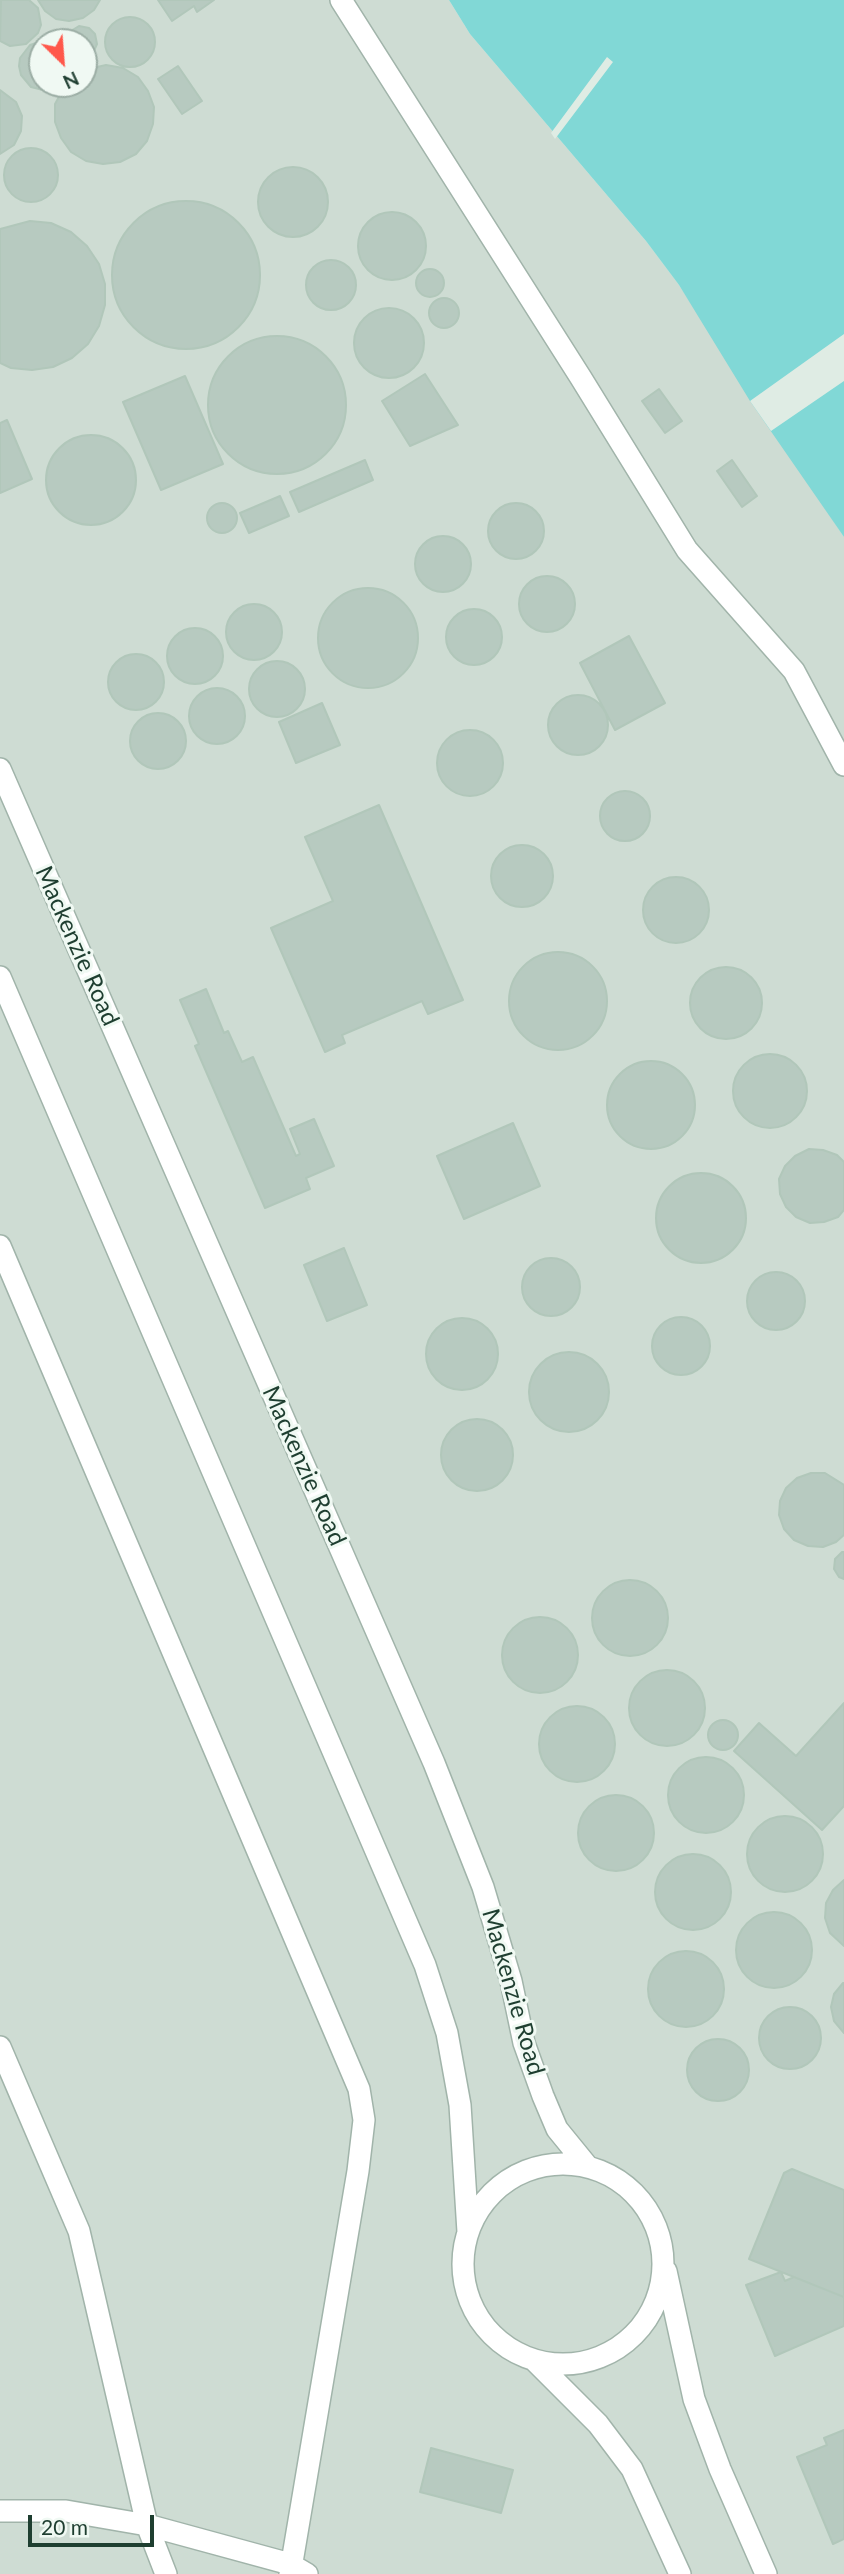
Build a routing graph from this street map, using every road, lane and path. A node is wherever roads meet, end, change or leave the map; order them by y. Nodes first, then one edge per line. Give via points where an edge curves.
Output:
1 (341, 0) edge
2 (844, 765) edge
3 (0, 769) edge
4 (0, 977) edge
5 (0, 1246) edge
6 (0, 2047) edge
7 (588, 2167) junction
8 (468, 2232) junction
9 (658, 2232) junction
10 (535, 2361) junction
11 (0, 2511) edge
12 (147, 2525) junction
13 (296, 2571) edge
14 (166, 2574) edge
15 (680, 2574) edge
16 (766, 2574) edge

1 - 2 lane via 687,550 794,671
3 - 7 lane, Mackenzie Road via 434,1763 483,1886 524,2043 543,2096 557,2129
4 - 8 lane via 425,1965 447,2033 460,2105
5 - 13 lane via 359,2088 364,2120 358,2171
6 - 12 lane via 79,2231
7 - 8 lane via 529,2170 503,2184 482,2205
7 - 9 lane via 618,2180 643,2203
8 - 10 lane via 464,2285 474,2311 489,2333 510,2350
9 - 10 lane via 663,2263 659,2293 645,2321 624,2344 596,2359 566,2364
9 - 16 lane via 694,2399
10 - 15 lane via 598,2424 632,2469
11 - 12 lane via 66,2511
12 - 13 lane
12 - 14 lane

